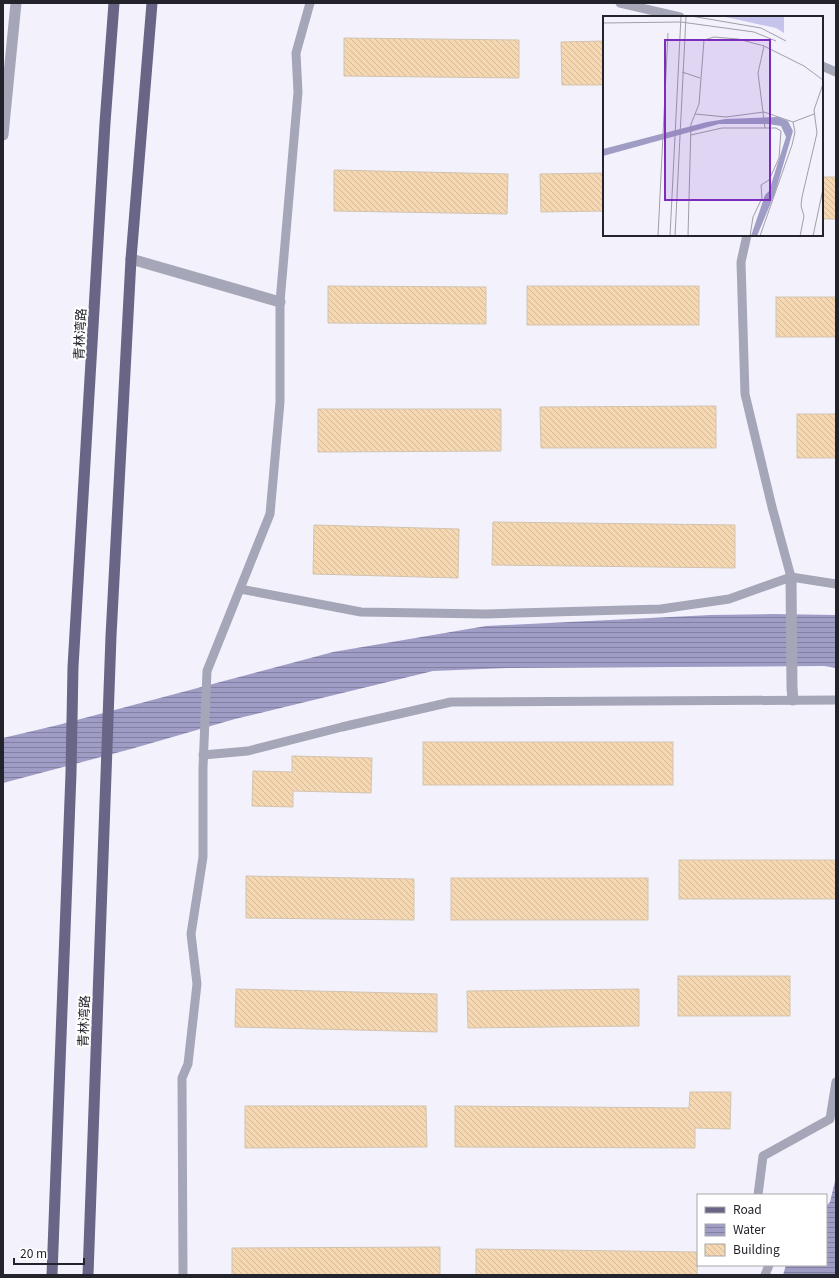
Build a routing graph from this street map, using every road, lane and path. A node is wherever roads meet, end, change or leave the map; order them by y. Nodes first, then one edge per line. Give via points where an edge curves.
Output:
1 (16, 3) edge
2 (114, 3) edge
3 (152, 3) edge
4 (310, 3) edge
5 (620, 3) edge
6 (676, 16) edge
7 (823, 66) edge
8 (836, 72) edge
9 (3, 135) edge
10 (747, 236) edge
11 (131, 259) junction
12 (280, 302) junction
13 (791, 577) junction
14 (836, 584) edge
15 (240, 589) junction
16 (793, 700) junction
17 (836, 700) edge
18 (203, 755) junction
19 (836, 1082) edge
20 (758, 1194) edge
21 (52, 1275) edge
22 (88, 1275) edge
23 (183, 1275) edge

1 - 9 street
2 - 21 main road, 青林湾路 via 73,667
3 - 11 main road
4 - 12 lane via 296,53 298,92
5 - 6 lane
7 - 8 lane
10 - 13 lane via 741,262 745,394
11 - 12 street
11 - 22 main road, 青林湾路 via 111,636
12 - 15 lane via 280,402 270,514
13 - 14 lane
13 - 15 lane via 729,599 661,609 486,614 361,612
13 - 16 street
15 - 18 lane via 207,671
16 - 17 lane
16 - 18 lane via 451,702 248,751
18 - 23 lane via 203,857 191,934 197,984 188,1064 182,1078
19 - 20 lane via 830,1119 763,1156

